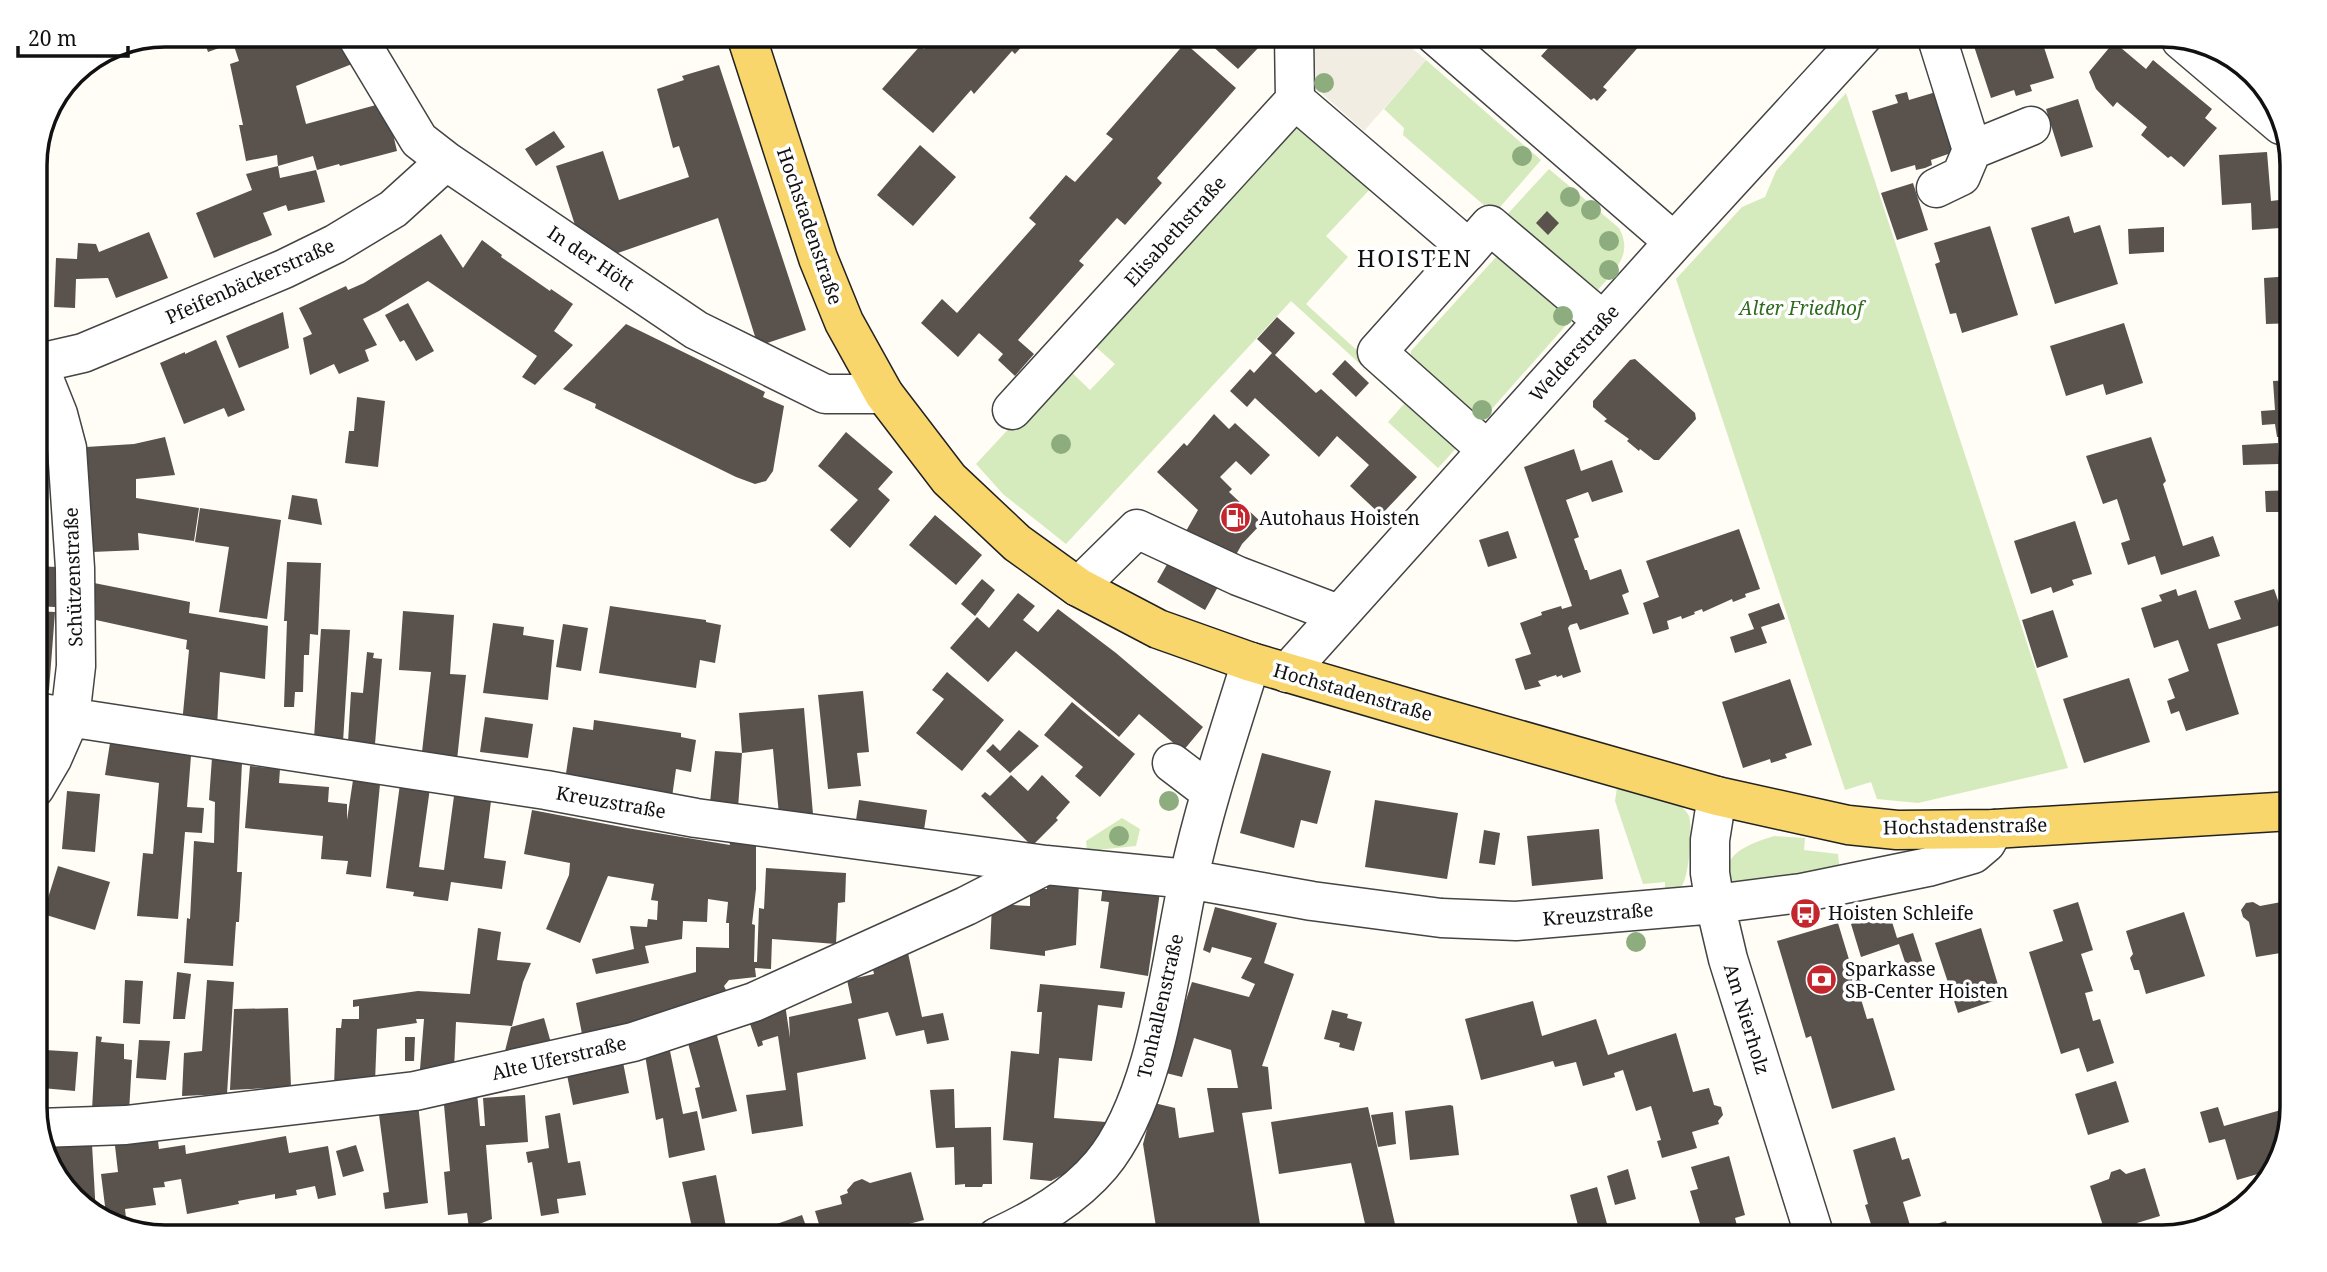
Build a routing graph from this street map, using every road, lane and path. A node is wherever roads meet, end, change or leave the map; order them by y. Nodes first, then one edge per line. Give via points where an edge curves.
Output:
1 (363, 47) edge
2 (750, 47) edge
3 (1294, 47) edge
4 (1449, 47) edge
5 (1853, 47) edge
6 (1941, 47) edge
7 (2195, 52) edge
8 (1295, 100) junction
9 (2269, 114) edge
10 (2031, 126) dead end
11 (1972, 150) junction
12 (446, 161) junction
13 (1936, 188) dead end
14 (1674, 242) junction
15 (1469, 249) junction
16 (1603, 321) junction
17 (48, 361) edge
18 (48, 390) edge
19 (884, 394) junction
20 (1012, 410) dead end
21 (1487, 450) junction
22 (1078, 587) junction
23 (1338, 614) junction
24 (1269, 668) junction
25 (52, 715) edge
26 (1172, 763) dead end
27 (48, 766) edge
28 (1210, 792) junction
29 (1717, 796) junction
30 (2280, 812) edge
31 (1994, 829) junction
32 (1046, 865) junction
33 (1188, 879) junction
34 (1716, 904) junction
35 (50, 1128) edge
36 (1024, 1225) edge
37 (1811, 1225) edge

1 - 12 street, In der Hött via 419,140
2 - 19 main road, Hochstadenstraße via 818,258 844,322
3 - 8 street
4 - 14 street
5 - 14 street, Welderstraße
6 - 11 street
7 - 9 street
8 - 15 street
8 - 20 street, Elisabethstraße
10 - 11 street
11 - 13 street via 1961,176
12 - 17 street, Pfeifenbäckerstraße via 393,209 335,244 83,352
12 - 19 street, In der Hött via 696,330 825,394
14 - 16 street, Welderstraße
15 - 16 street via 1490,225
15 - 21 street via 1377,352
16 - 21 street, Welderstraße
18 - 25 street, Schützenstraße via 67,449 75,568 76,666
19 - 22 main road, Hochstadenstraße via 949,479 1017,543
21 - 23 street, Welderstraße
22 - 23 street via 1137,529 1238,576
22 - 24 main road, Hochstadenstraße via 1158,629
23 - 24 street, Welderstraße
24 - 28 street
24 - 29 main road, Hochstadenstraße
25 - 27 street, Schützenstraße
25 - 32 street, Kreuzstraße via 546,790 696,818
26 - 28 street
28 - 33 street
29 - 31 main road, Hochstadenstraße via 1849,825 1897,830
29 - 34 street, Am Nierholz via 1710,839
30 - 31 main road, Hochstadenstraße
31 - 34 street, Kreuzstraße via 1986,844 1973,854 1928,867 1801,893
32 - 33 street, Kreuzstraße
32 - 35 street, Alte Uferstraße via 754,1002 633,1042 415,1091 126,1125
33 - 34 street, Kreuzstraße via 1441,918 1516,921
33 - 36 street, Tonhallenstraße via 1160,1021 1136,1100 1102,1164 1071,1194
34 - 37 street, Am Nierholz via 1728,959

